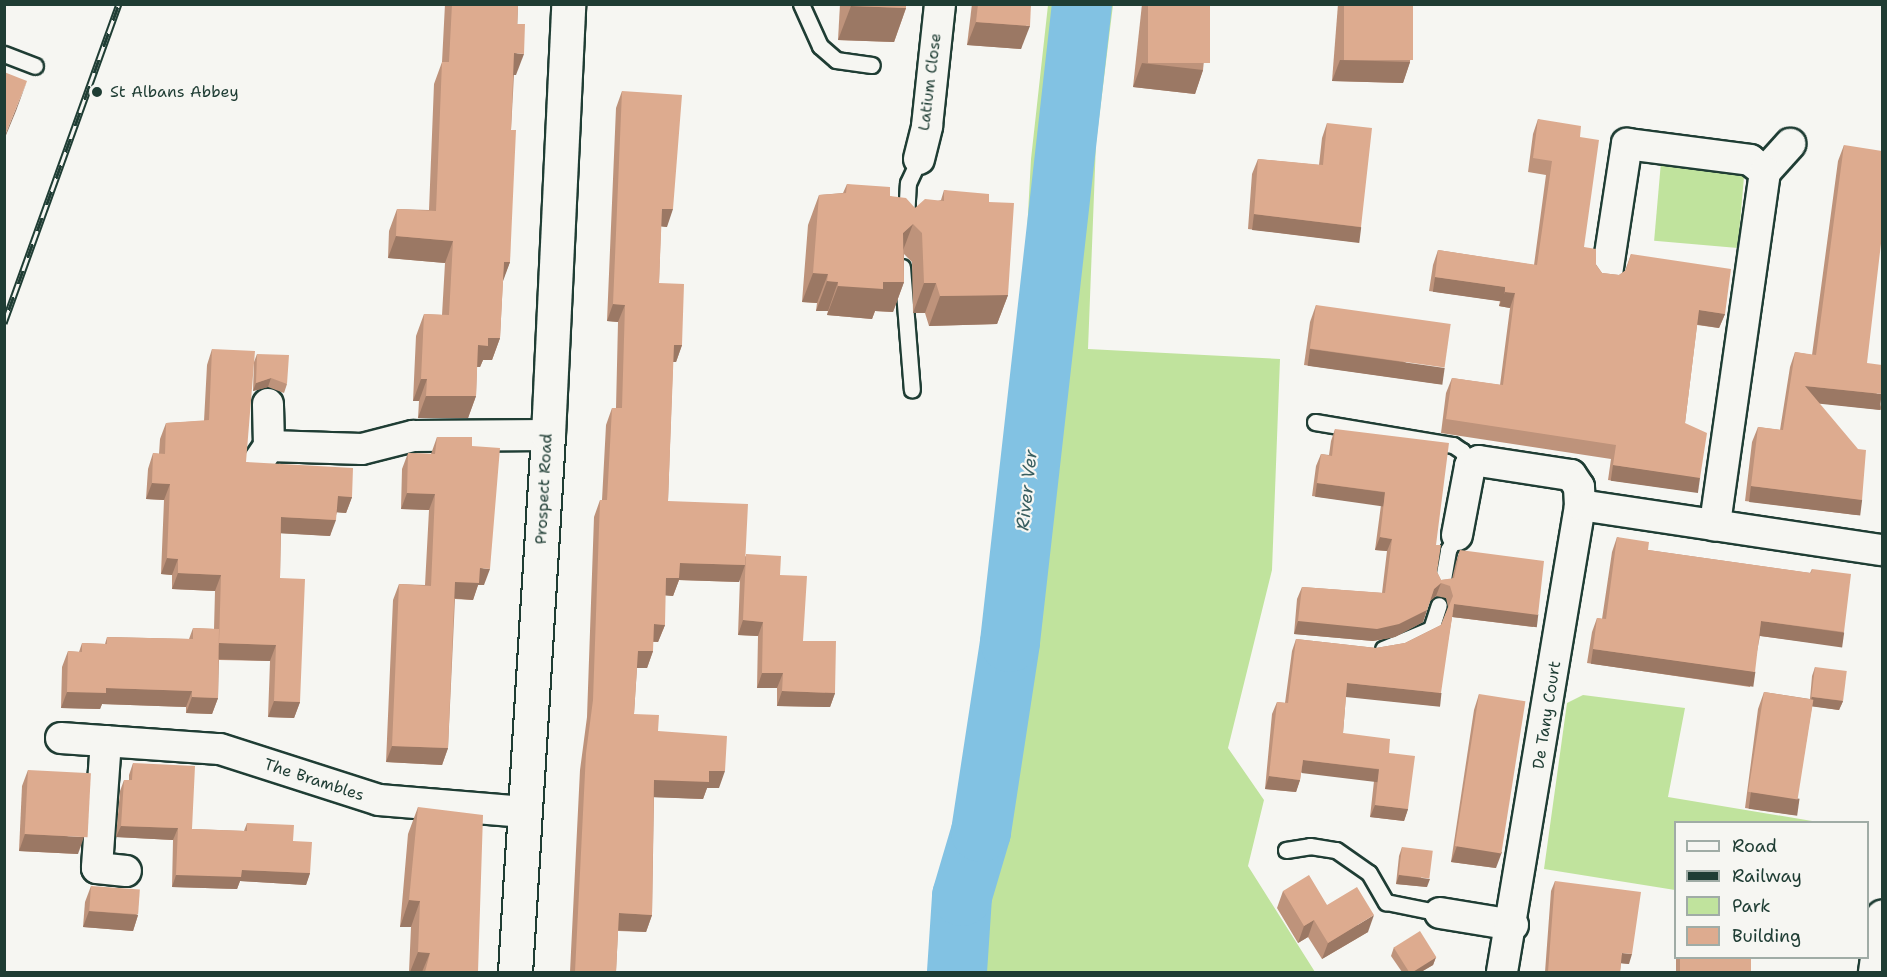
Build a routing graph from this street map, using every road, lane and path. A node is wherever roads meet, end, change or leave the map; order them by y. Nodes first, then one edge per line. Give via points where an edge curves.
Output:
1 (568, 4) edge
2 (801, 4) edge
3 (940, 4) edge
4 (4, 54) edge
5 (872, 65) dead end
6 (35, 66) dead end
7 (1790, 144) dead end
8 (919, 159) joint
9 (1765, 172) junction
10 (905, 228) edge
11 (902, 263) edge
12 (1607, 274) edge
13 (912, 390) dead end
14 (268, 404) dead end
15 (1316, 422) dead end
16 (548, 435) junction
17 (1470, 466) junction
18 (1580, 506) junction
19 (1715, 525) junction
20 (1457, 536) joint
21 (1882, 550) edge
22 (1442, 585) edge
23 (1439, 605) dead end
24 (1362, 650) edge
25 (61, 738) dead end
26 (106, 741) junction
27 (525, 812) junction
28 (1286, 850) dead end
29 (126, 871) dead end
30 (1440, 913) joint
31 (1882, 916) edge
32 (1512, 925) junction
33 (515, 972) edge
34 (1502, 972) edge
35 (1874, 972) edge

1 - 16 street, Prospect Road
2 - 5 lane via 820,46 836,60
3 - 8 street, Latium Close via 927,126
4 - 6 lane
7 - 9 street
8 - 10 lane via 908,183
9 - 12 street via 1750,160 1627,144
9 - 19 street
11 - 13 lane
14 - 16 street via 264,454 362,449 413,436
15 - 17 lane via 1453,445 1462,451
16 - 27 street, Prospect Road
17 - 18 street, De Tany Court via 1479,461 1570,475 1580,487
17 - 20 street
18 - 19 street
18 - 32 street, De Tany Court
19 - 21 street
20 - 22 lane via 1448,550
23 - 24 lane via 1437,621 1422,635 1398,646
25 - 26 street, The Brambles
26 - 27 street, The Brambles via 220,749 379,800
26 - 29 street via 97,868
27 - 33 street, Prospect Road
28 - 30 lane via 1310,846 1336,850 1369,873 1386,902
30 - 32 street
31 - 35 street
32 - 34 street, De Tany Court

